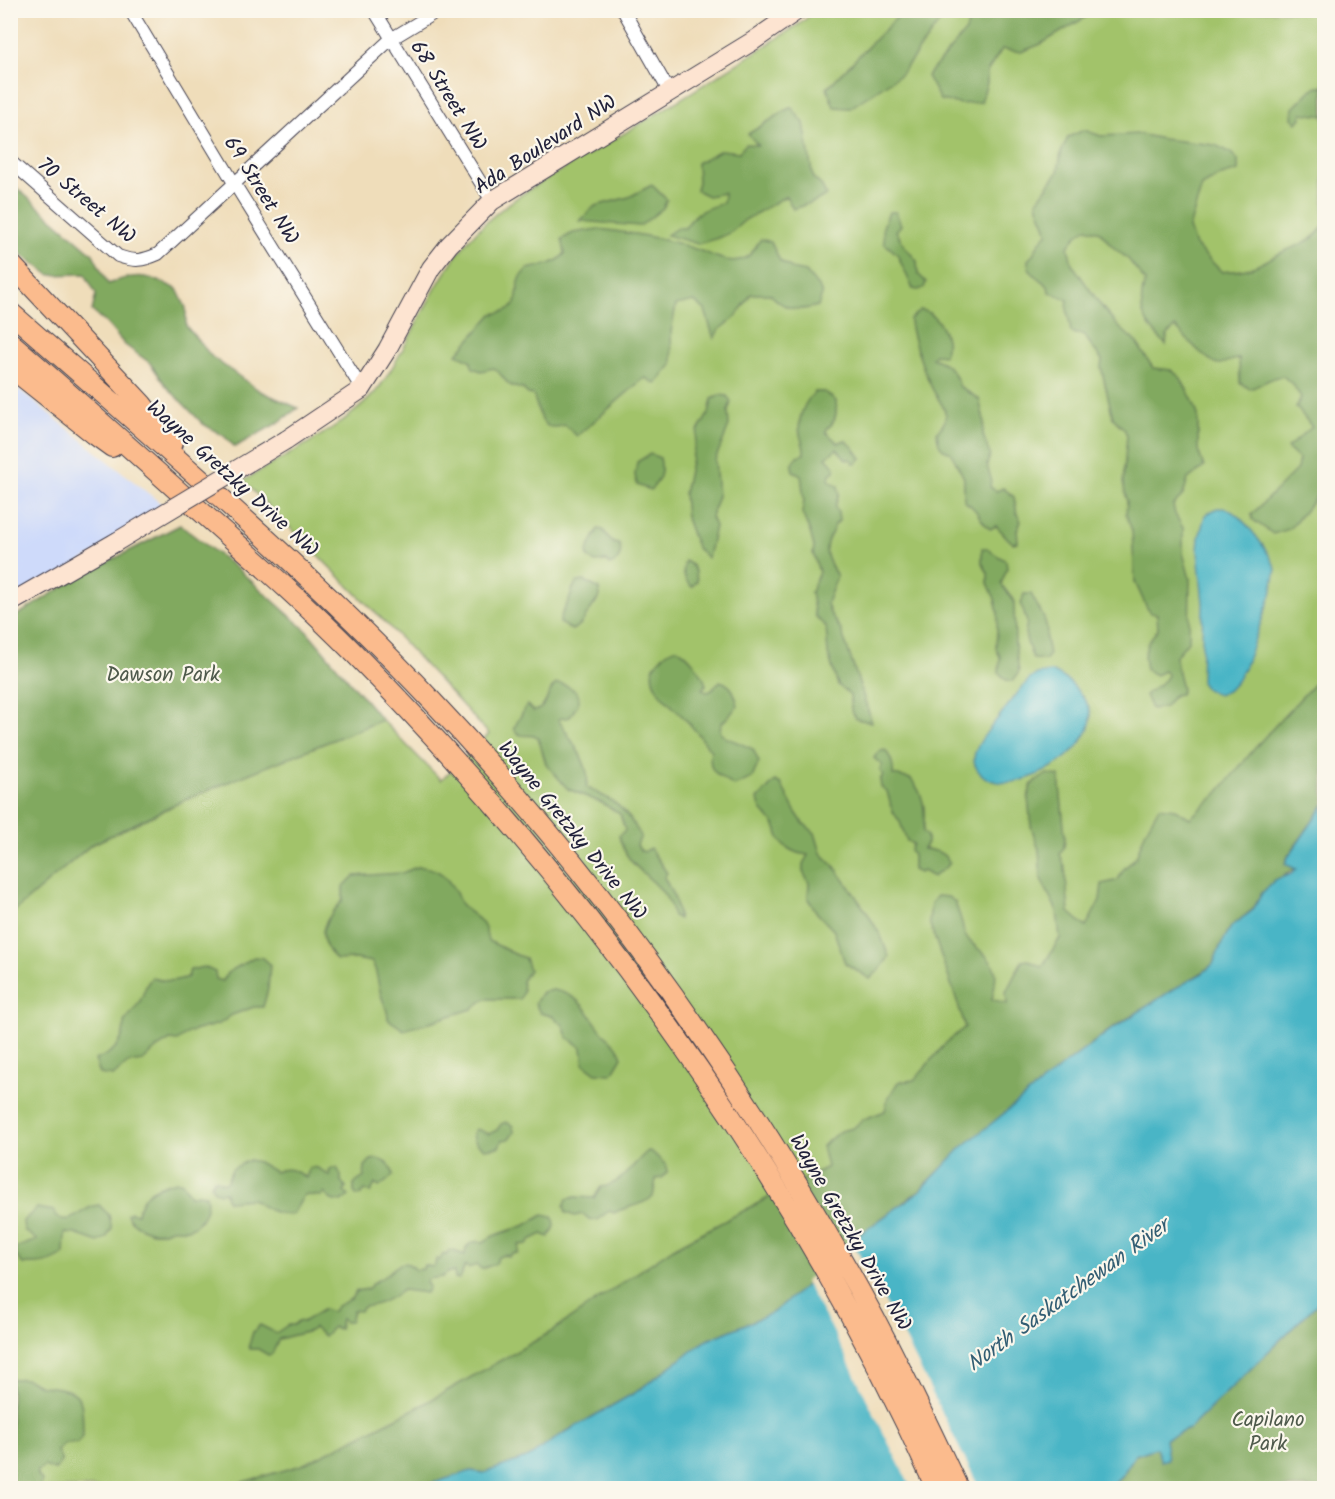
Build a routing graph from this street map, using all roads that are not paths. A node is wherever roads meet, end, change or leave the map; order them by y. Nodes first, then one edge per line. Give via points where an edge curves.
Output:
1 (130, 10) edge
2 (374, 10) edge
3 (439, 10) edge
4 (623, 10) edge
5 (798, 10) edge
6 (391, 39) junction
7 (669, 91) junction
8 (10, 161) edge
9 (234, 183) junction
10 (492, 201) junction
11 (10, 263) edge
12 (10, 312) edge
13 (10, 342) edge
14 (10, 367) edge
15 (362, 388) junction
16 (197, 477) junction
17 (178, 491) junction
18 (10, 603) edge
19 (936, 1488) edge
20 (958, 1488) edge

1 - 9 street, 69 Street NW
2 - 6 street, 68 Street NW
3 - 6 street
4 - 7 street
5 - 7 street, Ada Boulevard NW
6 - 9 street
6 - 10 street, 68 Street NW
7 - 10 street, Ada Boulevard NW
8 - 9 street, 70 Street NW via 118,256 142,262 158,254
9 - 15 street, 69 Street NW
10 - 15 street, Ada Boulevard NW via 431,268
11 - 16 main road via 142,404
12 - 16 main road, Wayne Gretzky Drive NW
13 - 17 main road, Wayne Gretzky Drive NW
14 - 17 main road via 94,435
15 - 18 street, Ada Boulevard NW, bridge via 286,440
16 - 20 main road, Wayne Gretzky Drive NW via 281,552 434,702 568,857 630,936 764,1129 855,1284
17 - 19 main road, Wayne Gretzky Drive NW via 337,637 483,790 618,958 749,1143 812,1247

